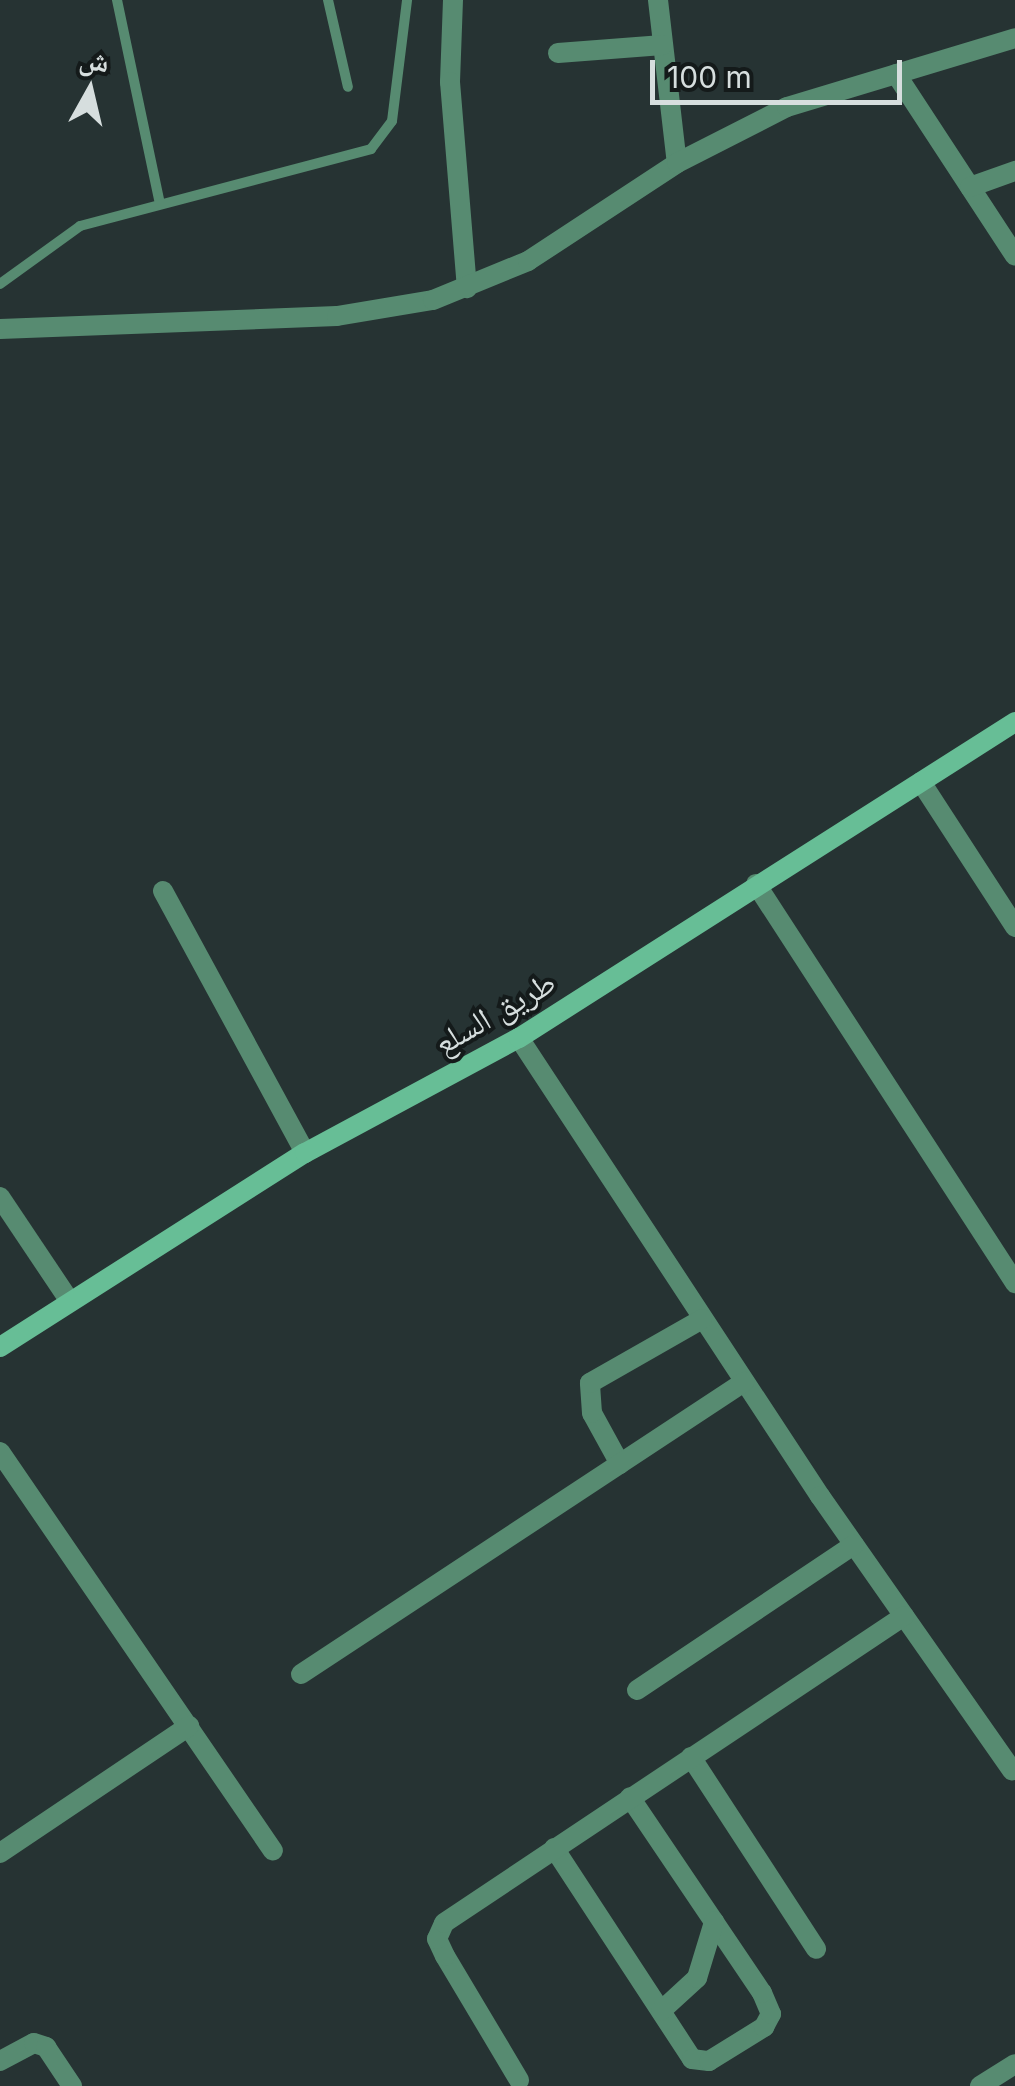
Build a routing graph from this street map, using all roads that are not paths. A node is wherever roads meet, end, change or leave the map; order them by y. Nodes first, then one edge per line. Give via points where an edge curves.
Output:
1 (117, 0) edge
2 (328, 0) edge
3 (407, 0) edge
4 (454, 0) edge
5 (658, 0) edge
6 (1015, 38) edge
7 (663, 45) junction
8 (558, 53) dead end
9 (896, 74) junction
10 (348, 87) dead end
11 (676, 164) junction
12 (1015, 172) edge
13 (970, 187) junction
14 (158, 200) junction
15 (1015, 256) edge
16 (0, 284) edge
17 (468, 288) junction
18 (0, 329) edge
19 (1015, 722) edge
20 (922, 782) junction
21 (756, 884) junction
22 (163, 891) dead end
23 (1015, 927) edge
24 (519, 1038) junction
25 (305, 1153) junction
26 (0, 1197) edge
27 (1015, 1283) edge
28 (70, 1300) junction
29 (702, 1319) junction
30 (0, 1347) edge
31 (744, 1382) junction
32 (0, 1452) edge
33 (620, 1464) junction
34 (854, 1545) junction
35 (904, 1616) junction
36 (301, 1674) dead end
37 (637, 1690) dead end
38 (189, 1726) junction
39 (691, 1757) junction
40 (1012, 1770) dead end
41 (630, 1798) junction
42 (554, 1848) junction
43 (273, 1850) dead end
44 (0, 1853) edge
45 (714, 1922) junction
46 (816, 1949) dead end
47 (661, 2011) junction
48 (0, 2061) edge
49 (1015, 2064) edge
50 (519, 2080) dead end
51 (72, 2086) edge
52 (980, 2086) edge

1 - 14 lane
2 - 10 lane
3 - 14 lane via 385,139 358,154
4 - 17 street via 450,82
5 - 7 street
6 - 9 street
7 - 8 street
7 - 11 street
9 - 11 street via 787,107
9 - 13 street
11 - 17 street via 528,261
12 - 13 street
13 - 15 street
14 - 16 lane via 80,226
17 - 18 street via 337,316
19 - 20 street, طريق السلع
20 - 21 street, طريق السلع
20 - 23 street
21 - 24 street, طريق السلع
21 - 27 street
22 - 25 street
24 - 25 street, طريق السلع
24 - 29 street
25 - 28 street, طريق السلع
26 - 28 street
28 - 30 street, طريق السلع
29 - 31 street
29 - 33 street via 590,1383 592,1414
31 - 33 street
31 - 34 street
32 - 38 street
33 - 36 street
34 - 35 street
34 - 37 street
35 - 39 street
35 - 40 street
38 - 43 street
38 - 44 street
39 - 41 street
39 - 46 street
41 - 42 street
41 - 45 street
42 - 47 street
42 - 50 street via 438,1932 456,1978
45 - 47 street via 697,1978
45 - 47 street via 762,1993 771,2014 764,2027 700,2063
48 - 51 street via 34,2043 46,2047
49 - 52 street

